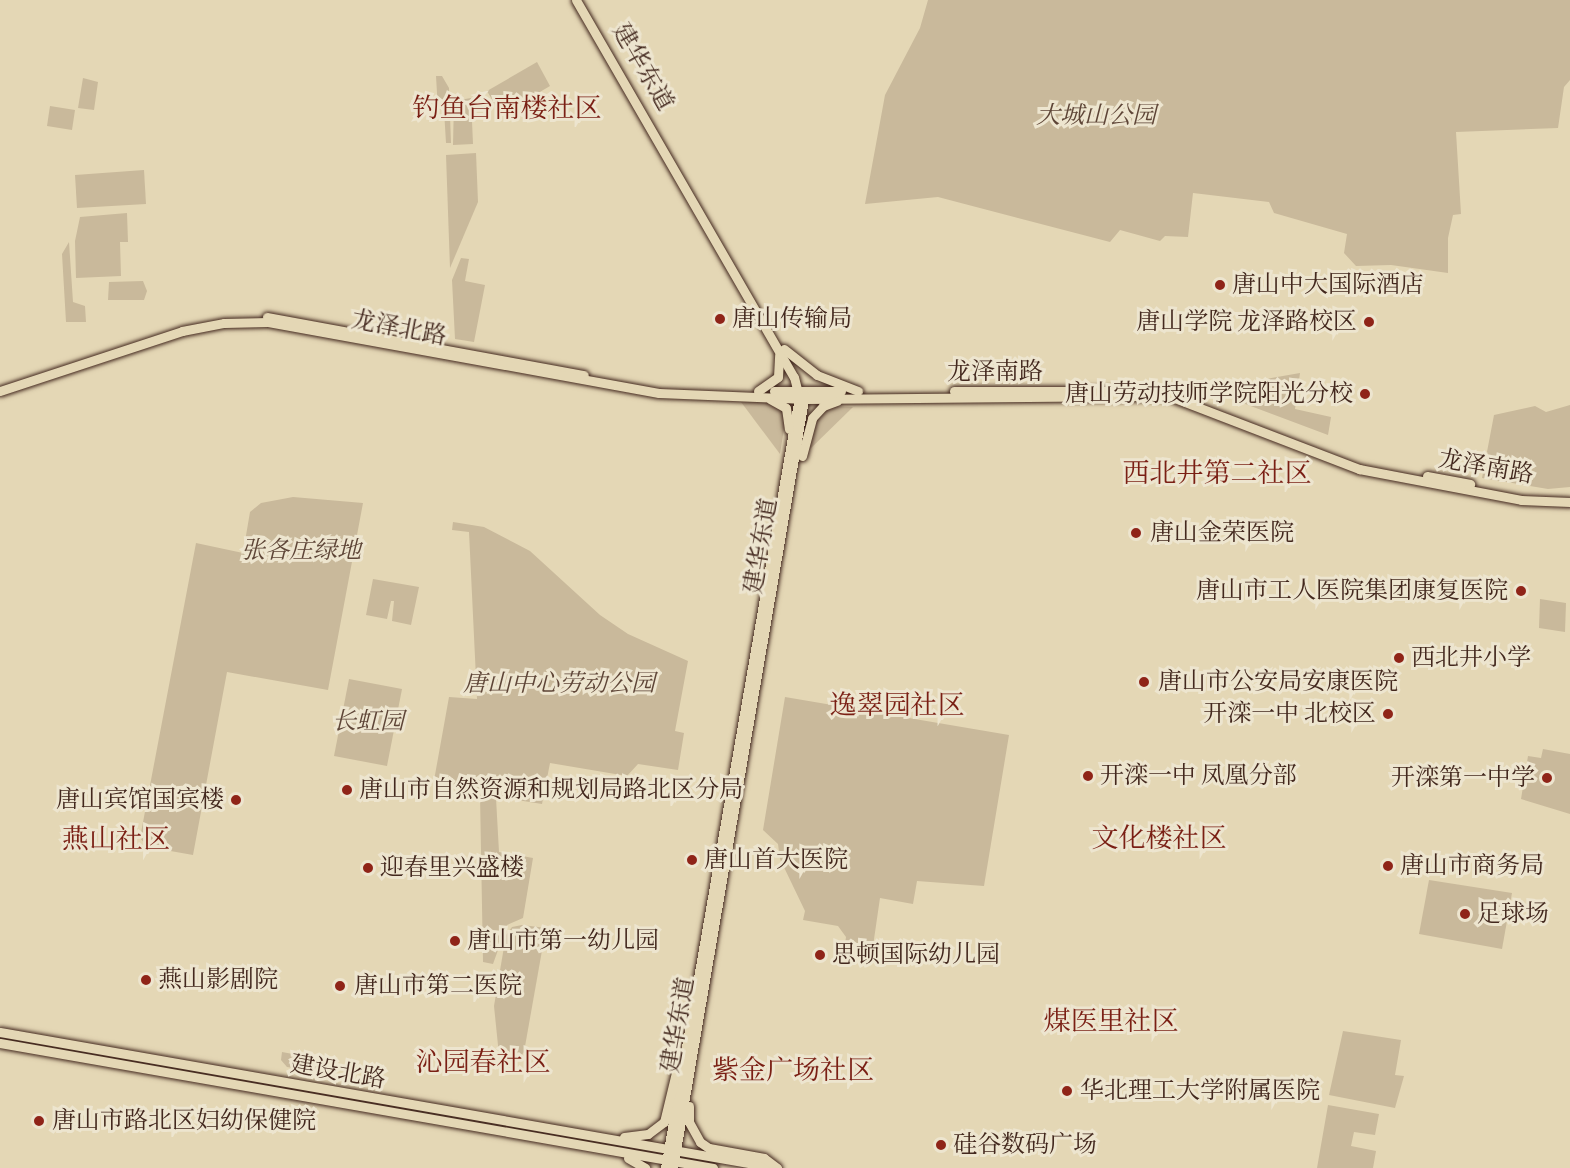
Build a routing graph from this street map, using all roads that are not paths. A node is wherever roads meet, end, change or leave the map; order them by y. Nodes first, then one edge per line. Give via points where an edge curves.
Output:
1 (576, 0) edge
2 (582, 0) edge
3 (769, 334) junction
4 (784, 349) junction
5 (0, 384) edge
6 (0, 391) edge
7 (758, 391) junction
8 (859, 394) junction
9 (802, 395) junction
10 (717, 396) junction
11 (794, 471) junction
12 (1570, 496) edge
13 (1570, 502) edge
14 (774, 544) junction
15 (0, 1032) edge
16 (0, 1043) edge
17 (690, 1044) junction
18 (557, 1131) junction
19 (561, 1142) junction
20 (673, 1151) junction
21 (670, 1164) edge
22 (645, 1168) edge
23 (713, 1168) edge
24 (778, 1168) edge

1 - 3 main road, 建华东道
2 - 4 main road, 建华东道
3 - 7 main road via 781,359 781,371 768,387
3 - 9 main road, 建华东道
4 - 8 main road via 817,375
4 - 9 main road, 建华东道
5 - 7 main road, 龙泽北路 via 182,326 250,316 280,318 642,386
6 - 10 main road, 龙泽北路 via 182,331 246,322 288,325 639,391
7 - 9 main road, 龙泽北路
8 - 9 main road, 龙泽南路
8 - 11 main road via 828,404 816,413
8 - 12 main road, 龙泽南路 via 1166,390 1208,402 1363,465 1533,495
8 - 13 main road, 龙泽南路 via 1169,396 1351,467 1521,500
9 - 10 main road, 龙泽北路
9 - 11 main road, 建华东道
9 - 14 main road, 建华东道
10 - 14 main road via 773,399 789,414 772,531
11 - 17 main road, 建华东道
14 - 17 main road, 建华东道
15 - 18 main road, 建设北路
16 - 19 main road, 建设北路
17 - 18 main road via 675,1072 667,1115 655,1131 636,1138
17 - 20 main road, 建华东道
17 - 24 main road via 695,1068 688,1115 697,1138 709,1148 764,1158
18 - 20 main road, 建设北路
19 - 21 main road, 建设北路
19 - 22 main road via 631,1158
20 - 21 main road, 建华东道
20 - 24 main road, 建设北路
21 - 23 main road, 建设北路

